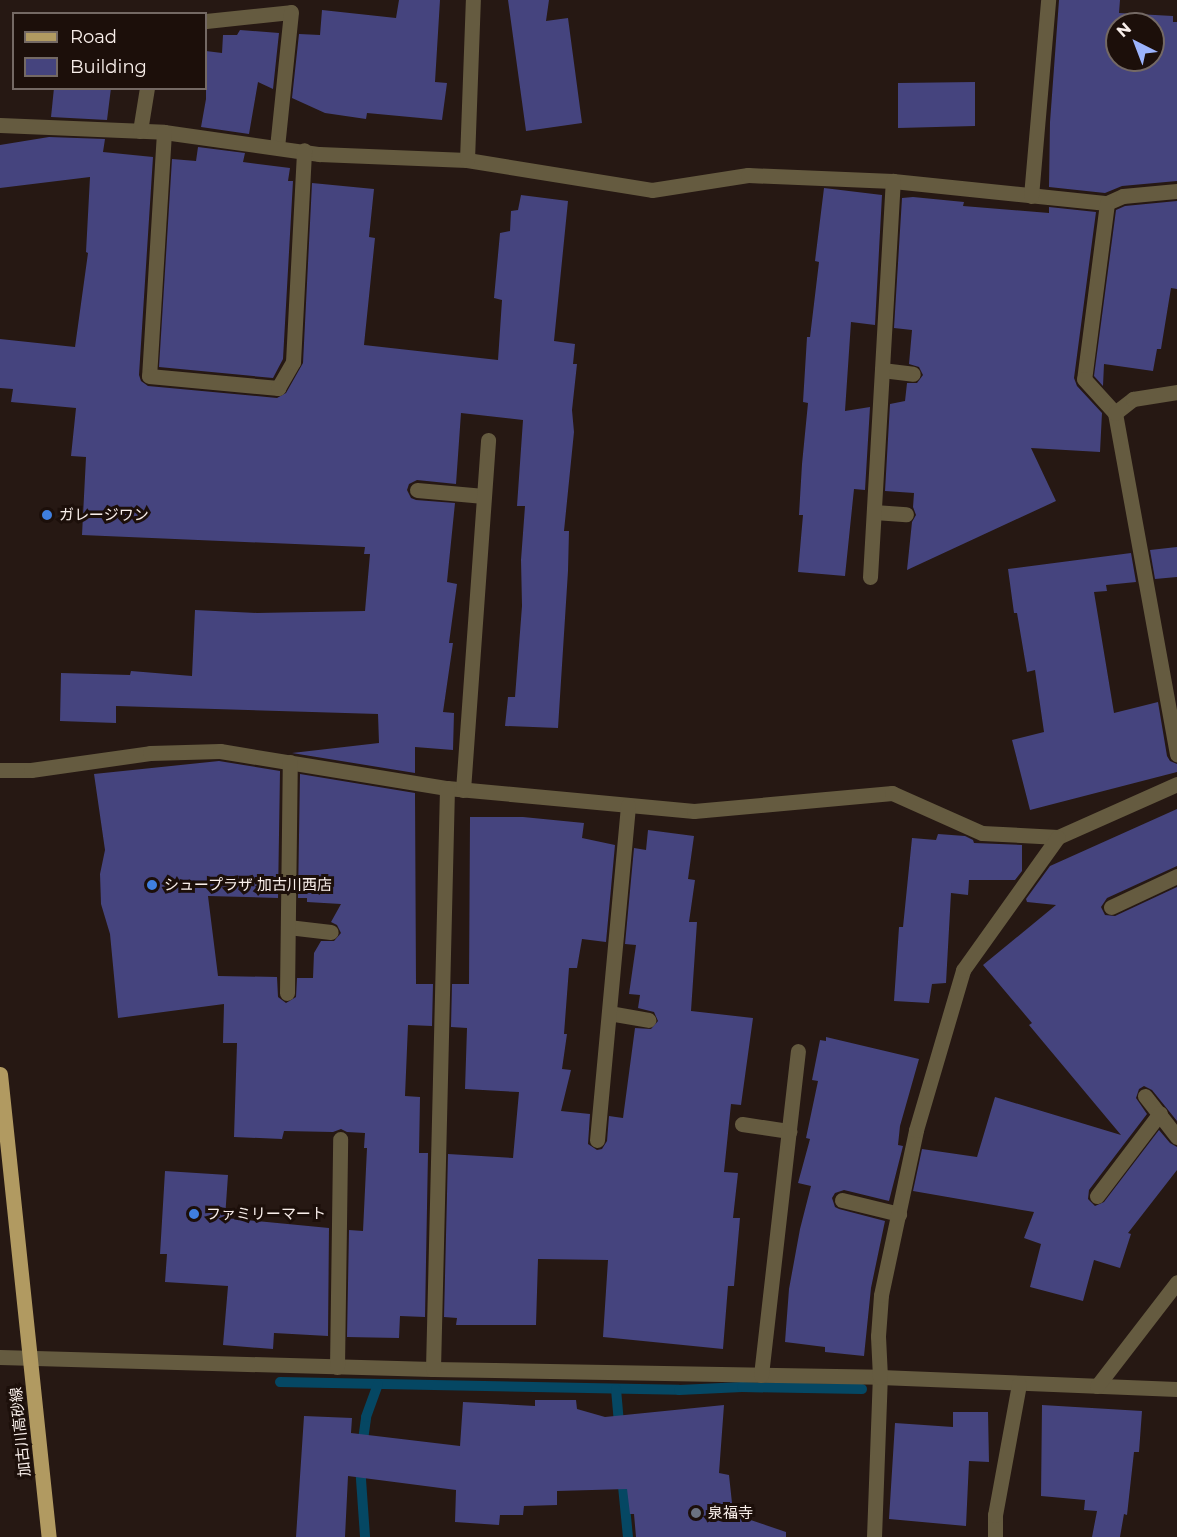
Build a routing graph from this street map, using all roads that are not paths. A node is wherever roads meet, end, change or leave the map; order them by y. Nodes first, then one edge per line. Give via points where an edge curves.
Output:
1 (473, 0) edge
2 (1048, 0) edge
3 (207, 21) edge
4 (147, 90) edge
5 (0, 125) edge
6 (140, 131) junction
7 (164, 132) junction
8 (277, 147) junction
9 (304, 150) junction
10 (467, 160) junction
11 (893, 181) junction
12 (1177, 191) edge
13 (1031, 196) junction
14 (1107, 203) junction
15 (882, 370) junction
16 (912, 374) dead end
17 (1177, 392) edge
18 (1115, 413) junction
19 (488, 440) dead end
20 (417, 490) dead end
21 (484, 496) junction
22 (874, 512) junction
23 (906, 513) dead end
24 (870, 577) dead end
25 (1176, 749) edge
26 (290, 762) junction
27 (0, 770) edge
28 (1177, 784) edge
29 (447, 788) junction
30 (463, 790) junction
31 (628, 805) junction
32 (1058, 837) junction
33 (1177, 876) edge
34 (1111, 907) dead end
35 (288, 927) junction
36 (331, 932) dead end
37 (287, 993) dead end
38 (609, 1013) junction
39 (648, 1020) dead end
40 (798, 1051) dead end
41 (0, 1074) edge
42 (1145, 1096) dead end
43 (1160, 1113) junction
44 (742, 1124) dead end
45 (789, 1131) junction
46 (1177, 1137) edge
47 (340, 1138) dead end
48 (597, 1140) dead end
49 (1096, 1196) dead end
50 (842, 1200) dead end
51 (899, 1214) junction
52 (1177, 1282) edge
53 (0, 1357) edge
54 (30, 1359) junction
55 (337, 1366) junction
56 (433, 1369) junction
57 (761, 1375) junction
58 (880, 1377) junction
59 (1019, 1384) junction
60 (1097, 1386) junction
61 (1177, 1389) edge
62 (49, 1537) edge
63 (874, 1537) edge
64 (995, 1537) edge

1 - 10 street
2 - 13 street
3 - 8 street via 291,12
4 - 6 street
5 - 6 street
6 - 7 street
7 - 8 street
7 - 9 street via 149,376 278,388 293,362
8 - 9 street
9 - 10 street via 319,154
10 - 11 street via 652,190 748,175
11 - 13 street
11 - 15 street
12 - 14 street via 1123,196
13 - 14 street
14 - 18 street via 1084,379
15 - 16 street
15 - 22 street
17 - 18 street via 1133,399
18 - 25 street
19 - 21 street
20 - 21 street
21 - 30 street
22 - 23 street
22 - 24 street
26 - 27 street via 220,751 150,753 31,771
26 - 29 street
26 - 35 street
28 - 32 street
29 - 30 street
29 - 56 street
30 - 31 street
31 - 32 street via 693,811 892,793 982,833
31 - 38 street
32 - 51 street via 963,970 916,1130
33 - 34 street
35 - 36 street
35 - 37 street
38 - 39 street
38 - 48 street
40 - 45 street
41 - 54 main road, 加古川高砂線
42 - 43 street
43 - 46 street
43 - 49 street
44 - 45 street
45 - 57 street
47 - 55 street
50 - 51 street
51 - 58 street via 881,1295
52 - 60 street
53 - 54 street
54 - 55 street
54 - 62 main road, 加古川高砂線
55 - 56 street
56 - 57 street
57 - 58 street
58 - 59 street
58 - 63 street
59 - 60 street
59 - 64 street via 995,1515
60 - 61 street

